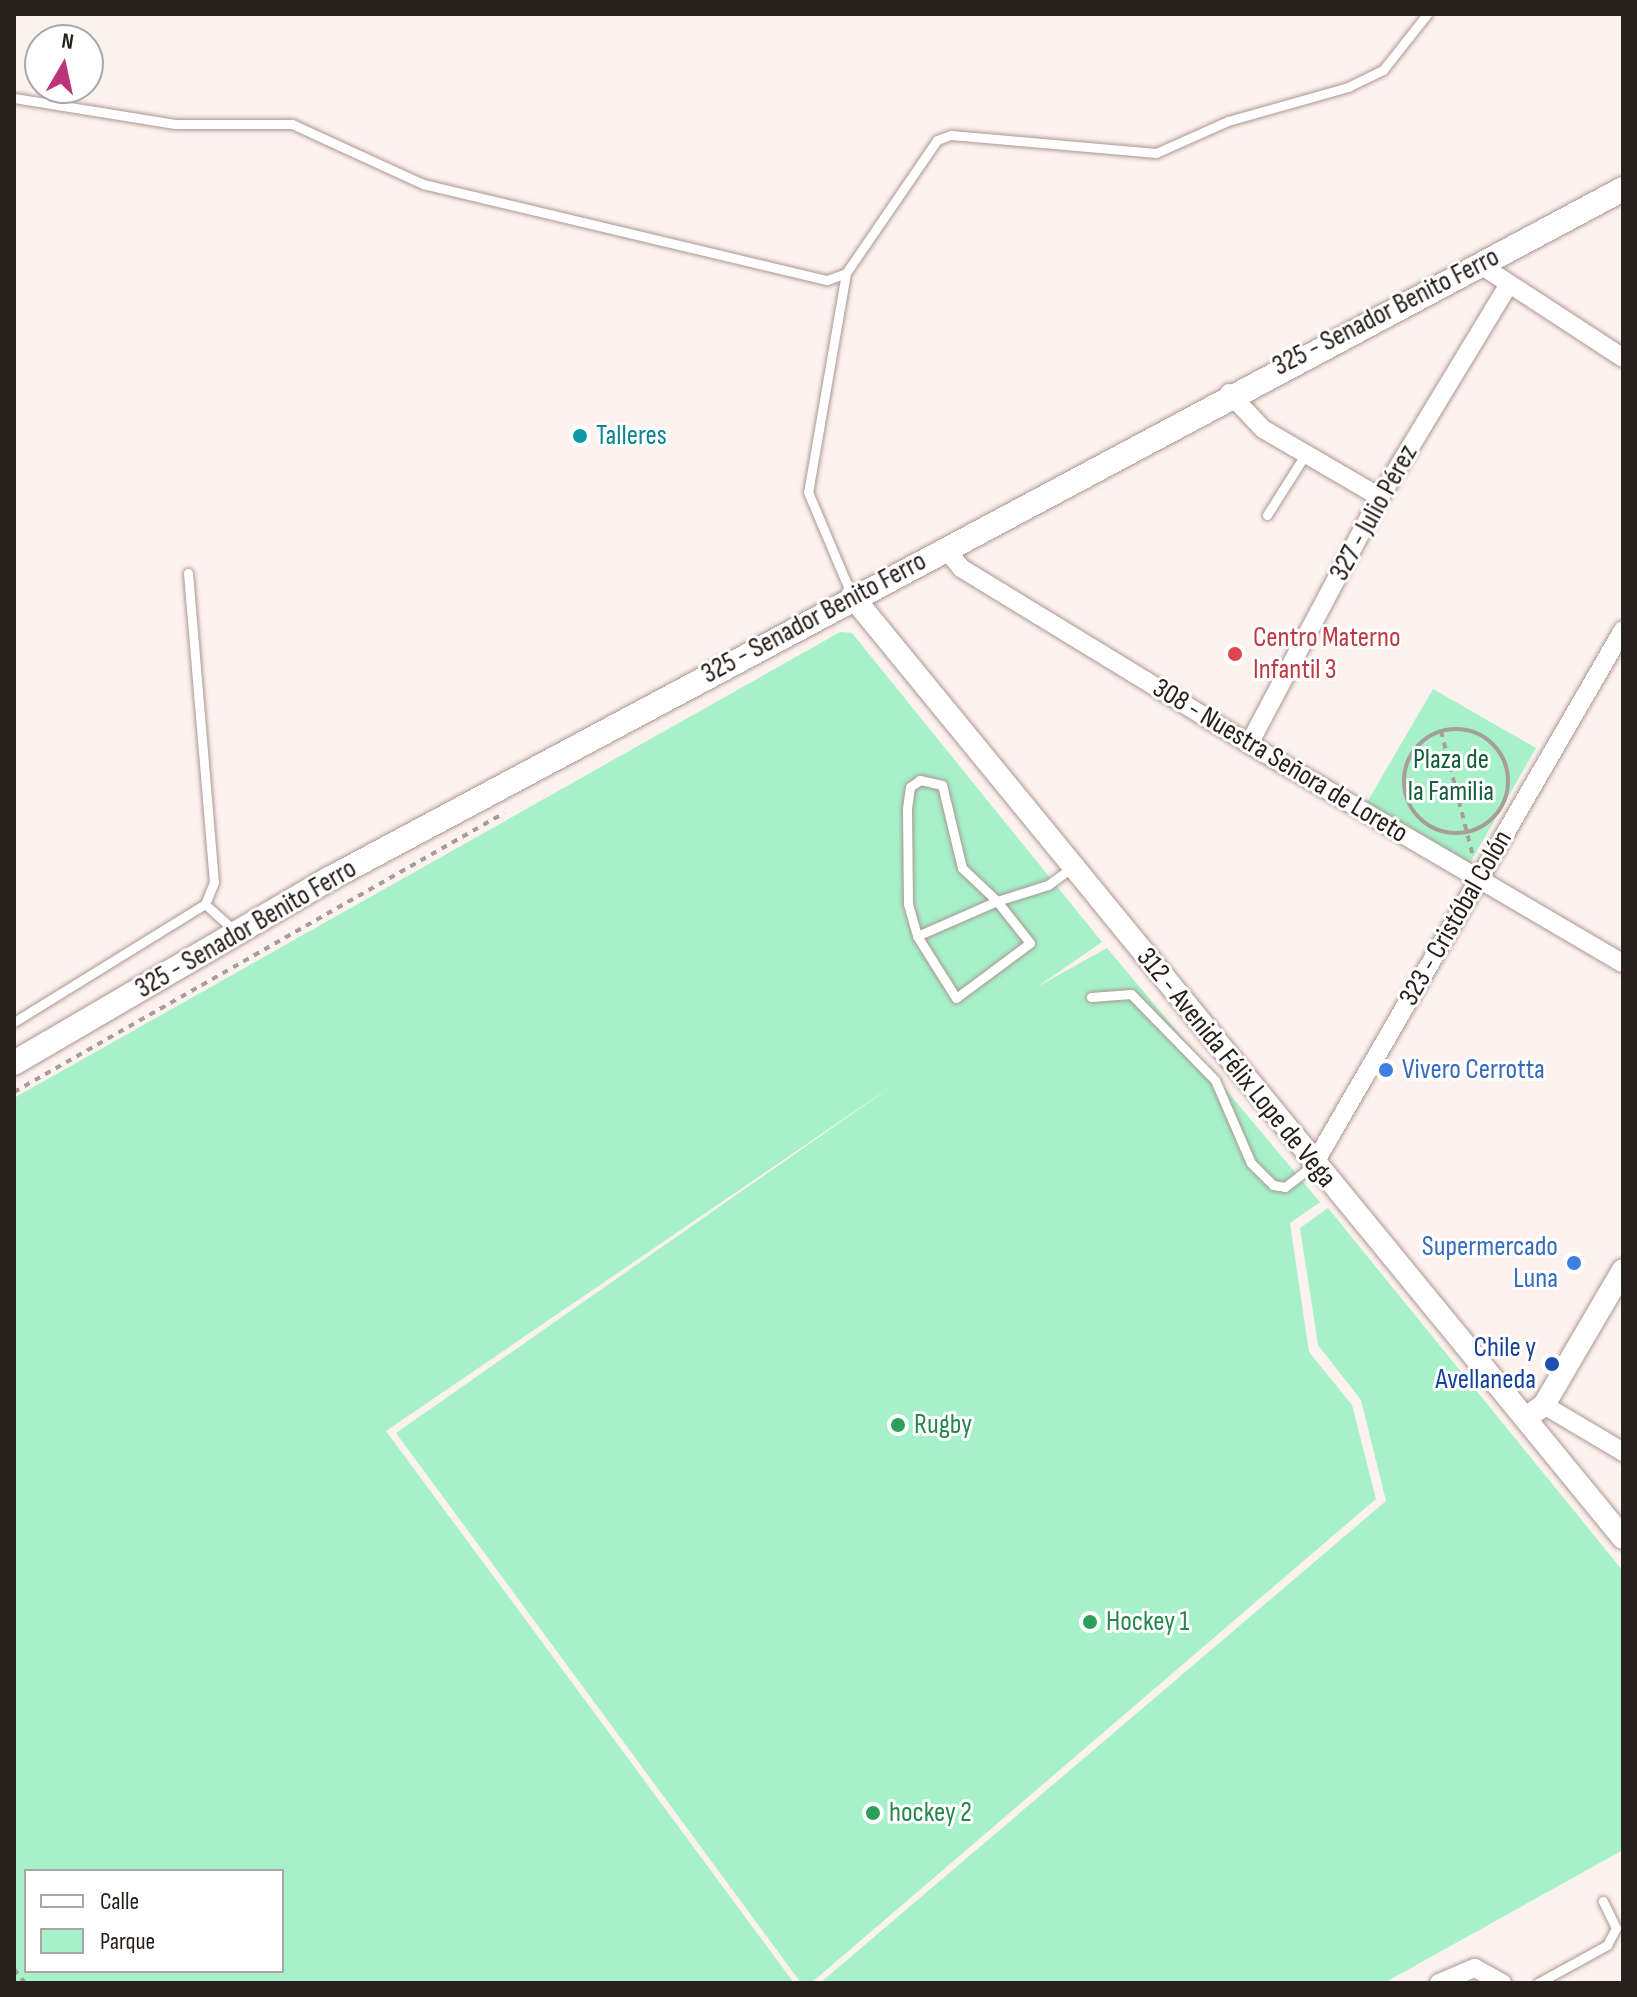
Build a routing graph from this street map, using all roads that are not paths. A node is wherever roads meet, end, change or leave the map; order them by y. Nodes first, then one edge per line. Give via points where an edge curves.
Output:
1 (1427, 14) edge
2 (14, 98) edge
3 (1623, 189) edge
4 (1479, 264) junction
5 (846, 273) junction
6 (1507, 287) junction
7 (1623, 358) edge
8 (1229, 393) junction
9 (1305, 455) junction
10 (1380, 497) junction
11 (1267, 515) dead end
12 (945, 548) junction
13 (188, 573) dead end
14 (852, 596) junction
15 (1623, 630) edge
16 (1249, 744) junction
17 (1071, 868) junction
18 (1480, 878) junction
19 (997, 901) junction
20 (205, 904) junction
21 (237, 933) junction
22 (917, 936) junction
23 (1623, 963) edge
24 (1091, 997) dead end
25 (14, 1022) edge
26 (14, 1063) edge
27 (1314, 1164) junction
28 (1623, 1270) edge
29 (1535, 1412) junction
30 (1623, 1452) edge
31 (1623, 1538) edge
32 (1603, 1901) dead end
33 (1439, 1983) edge
34 (1502, 1983) edge
35 (1538, 1983) edge

1 - 5 lane via 1383,70 1360,82 1228,121 1156,153 951,135 937,140
2 - 5 lane via 175,124 292,124 423,184 621,226 807,280
3 - 4 main road, 325 - Senador Benito Ferro
4 - 6 street
4 - 8 main road, 325 - Senador Benito Ferro
5 - 14 lane via 808,492
6 - 7 street
6 - 10 street, 327 - Julio Pérez
8 - 9 street via 1256,422
8 - 12 main road, 325 - Senador Benito Ferro
9 - 10 street
9 - 11 lane
10 - 16 street, 327 - Julio Pérez
12 - 14 main road, 325 - Senador Benito Ferro
12 - 16 street, 308 - Nuestra Señora de Loreto via 961,568
13 - 20 lane via 214,882
14 - 17 street, 312 - Avenida Félix Lope de Vega
14 - 21 main road, 325 - Senador Benito Ferro
15 - 18 street, 323 - Cristóbal Colón
16 - 18 street, 308 - Nuestra Señora de Loreto
17 - 19 lane via 1048,885
17 - 27 street, 312 - Avenida Félix Lope de Vega
18 - 23 street, 308 - Nuestra Señora de Loreto
18 - 27 street, 323 - Cristóbal Colón
19 - 22 lane
19 - 22 lane via 1030,943 962,996 944,990
19 - 22 lane via 962,868 942,785 920,780 910,787 907,809 908,904
20 - 21 lane
20 - 25 lane
21 - 26 main road, 325 - Senador Benito Ferro
24 - 27 lane via 1131,994 1205,1069 1223,1093 1251,1163 1273,1185 1285,1187
27 - 29 street, 312 - Avenida Félix Lope de Vega
28 - 29 street
29 - 30 street
29 - 31 street, 312 - Avenida Félix Lope de Vega
32 - 35 lane via 1616,1928 1607,1945
33 - 34 street via 1460,1972 1487,1971

